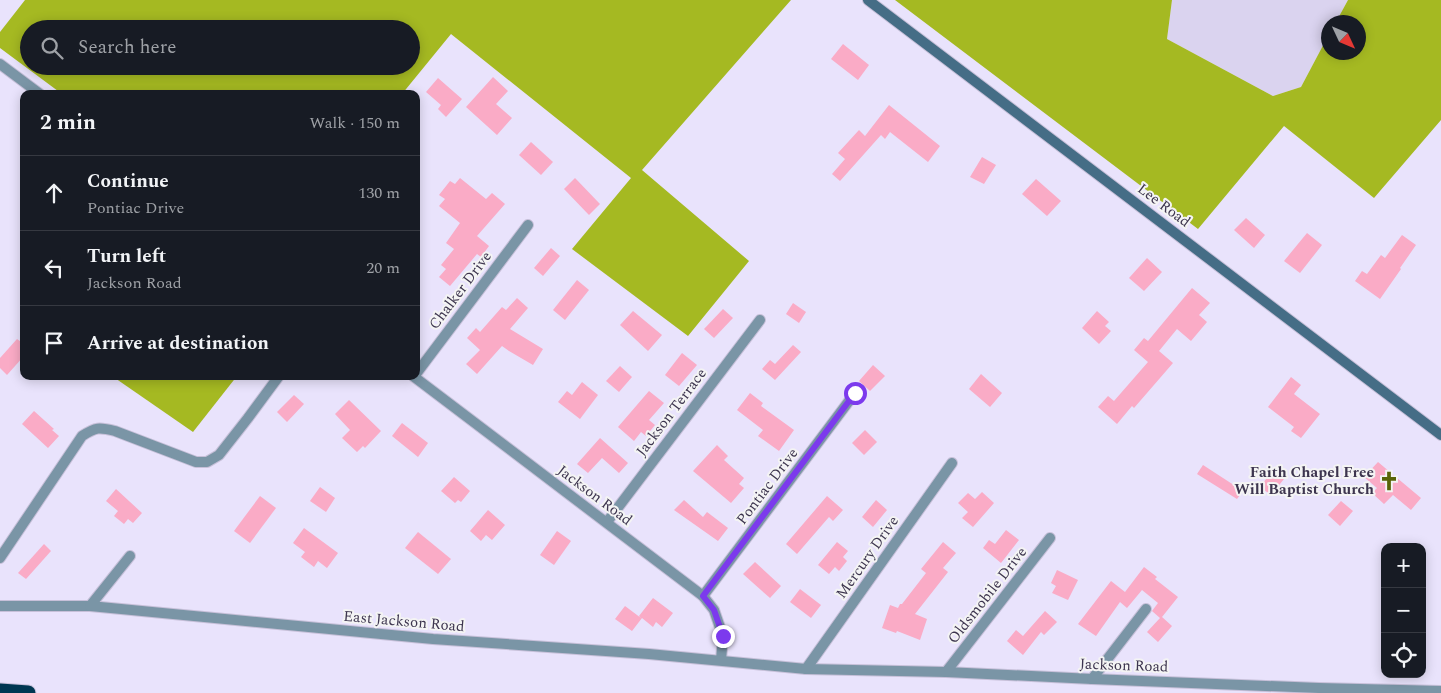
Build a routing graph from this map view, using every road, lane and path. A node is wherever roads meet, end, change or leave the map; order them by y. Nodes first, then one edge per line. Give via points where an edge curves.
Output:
1 (868, 0) edge
2 (0, 64) edge
3 (35, 90) edge
4 (528, 225) dead end
5 (760, 320) dead end
6 (420, 368) edge
7 (276, 380) edge
8 (419, 380) edge
9 (855, 393) dead end
10 (1441, 435) edge
11 (952, 463) dead end
12 (607, 522) junction
13 (1050, 538) dead end
14 (130, 556) dead end
15 (0, 558) edge
16 (703, 596) junction
17 (0, 606) edge
18 (90, 606) junction
19 (1146, 608) dead end
20 (721, 660) junction
21 (806, 669) junction
22 (946, 672) junction
23 (1092, 679) junction
24 (0, 691) edge
25 (1441, 691) edge
26 (28, 693) edge

1 - 10 street, Lee Road
2 - 3 street
4 - 6 street, Chalker Drive
5 - 12 street, Jackson Terrace
7 - 15 street via 218,455 207,462 196,462 103,428 93,429 82,436
8 - 12 street, Jackson Road
9 - 16 street, Pontiac Drive
11 - 21 street, Mercury Drive
12 - 16 street, Jackson Road
13 - 22 street, Oldsmobile Drive
14 - 18 street
16 - 20 street, Jackson Road via 714,610 723,636
17 - 18 street, East Jackson Road
18 - 20 street, East Jackson Road via 433,639
19 - 23 street
20 - 21 street, East Jackson Road
21 - 22 street, Jackson Road
22 - 23 street, Jackson Road
23 - 25 street, Jackson Road
24 - 26 highway

